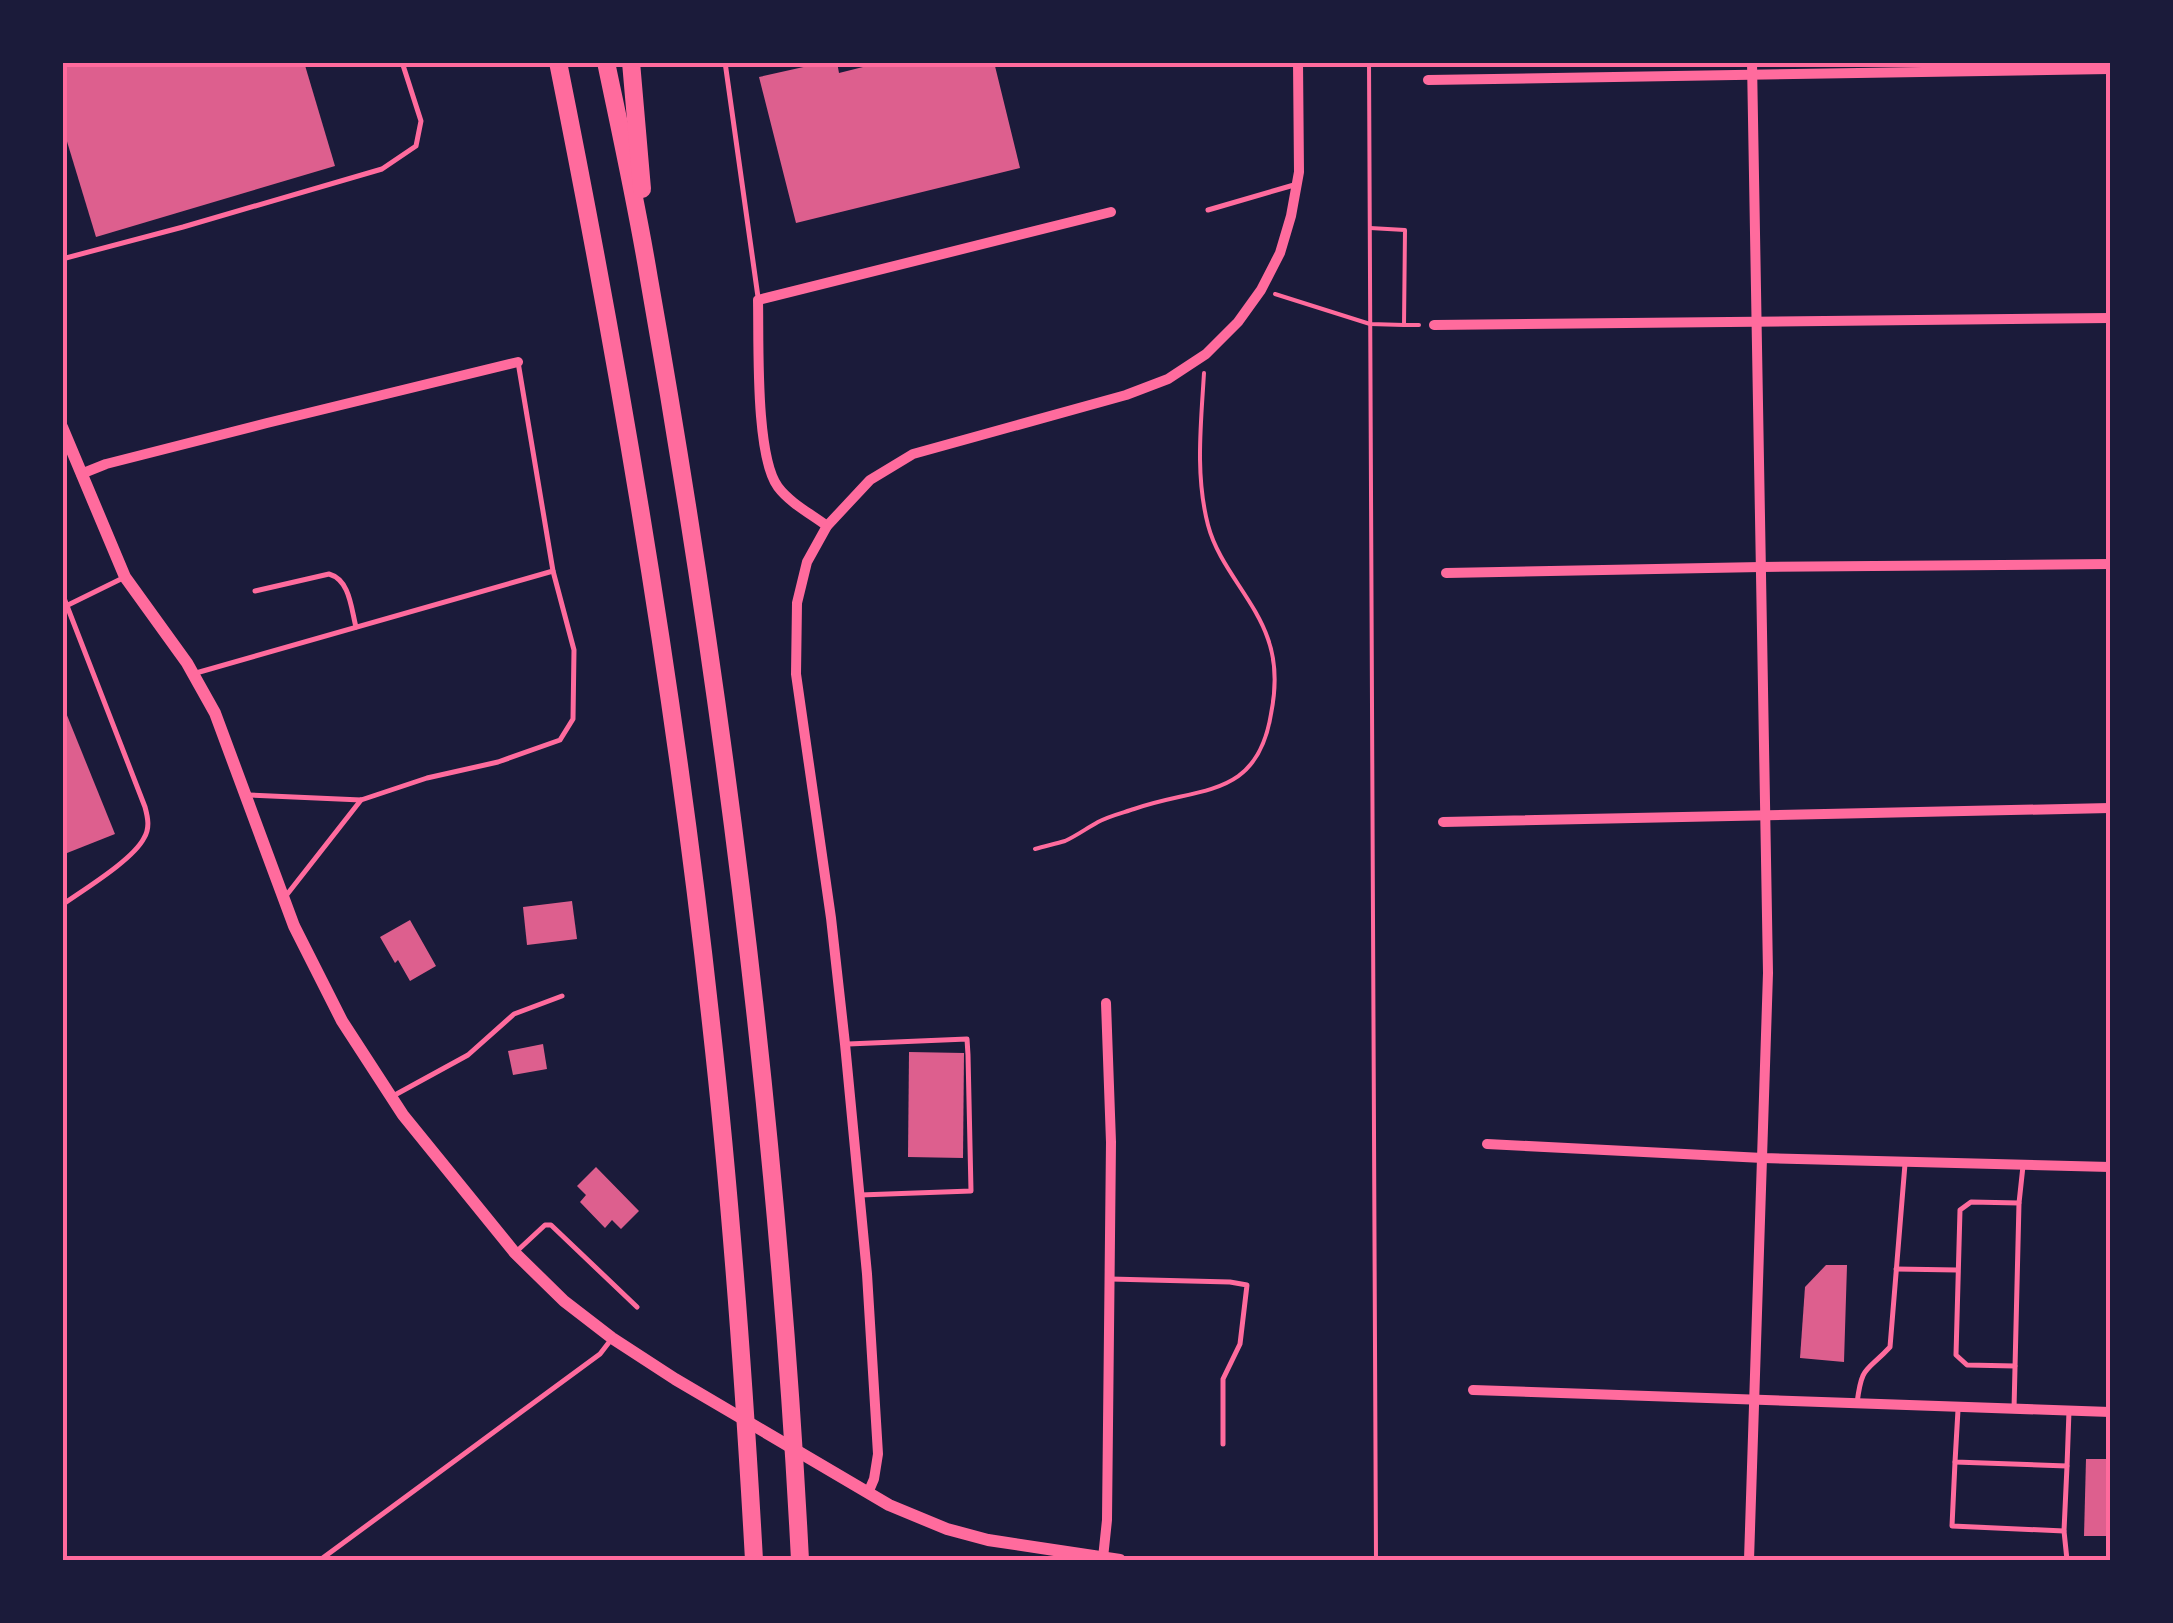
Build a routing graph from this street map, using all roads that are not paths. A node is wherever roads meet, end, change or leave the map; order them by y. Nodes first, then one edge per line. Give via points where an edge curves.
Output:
1 (402, 62) edge
2 (556, 62) edge
3 (606, 62) edge
4 (631, 62) edge
5 (726, 62) edge
6 (1298, 62) edge
7 (1752, 68) edge
8 (2110, 70) edge
9 (1428, 80) dead end
10 (1297, 184) junction
11 (1208, 210) dead end
12 (1111, 212) dead end
13 (62, 259) edge
14 (649, 274) junction
15 (758, 300) junction
16 (2110, 318) edge
17 (1757, 323) junction
18 (1434, 325) road end
19 (518, 362) joint
20 (62, 427) edge
21 (81, 474) junction
22 (827, 526) junction
23 (2110, 564) edge
24 (1761, 567) junction
25 (554, 572) junction
26 (1446, 573) dead end
27 (125, 576) junction
28 (255, 591) dead end
29 (62, 593) edge
30 (68, 605) junction
31 (356, 628) junction
32 (193, 673) junction
33 (247, 795) junction
34 (361, 800) junction
35 (2110, 808) edge
36 (1766, 814) junction
37 (1442, 822) dead end
38 (283, 900) junction
39 (62, 905) edge
40 (562, 996) dead end
41 (1106, 1002) dead end
42 (845, 1044) junction
43 (390, 1097) junction
44 (1487, 1144) dead end
45 (1763, 1158) junction
46 (1905, 1162) junction
47 (2024, 1163) junction
48 (2110, 1166) edge
49 (860, 1195) junction
50 (2019, 1203) junction
51 (515, 1253) junction
52 (1896, 1268) junction
53 (1957, 1270) junction
54 (1110, 1279) junction
55 (637, 1306) dead end
56 (612, 1338) junction
57 (2015, 1366) junction
58 (1474, 1390) dead end
59 (1754, 1399) junction
60 (1857, 1403) junction
61 (1958, 1407) junction
62 (2014, 1409) junction
63 (2069, 1411) junction
64 (2110, 1412) edge
65 (1223, 1444) dead end
66 (1955, 1462) junction
67 (2067, 1466) junction
68 (862, 1490) junction
69 (2064, 1531) junction
70 (1055, 1556) edge
71 (320, 1560) edge
72 (754, 1560) edge
73 (800, 1560) edge
74 (1114, 1560) edge
75 (1749, 1560) edge
76 (2067, 1560) edge

1 - 13 lane via 421,121 416,146 382,169
2 - 72 highway via 635,472 690,849 729,1207
3 - 14 highway
4 - 14 highway
5 - 15 lane
6 - 10 street
7 - 8 street
7 - 9 street
7 - 17 street
10 - 11 lane
10 - 22 street via 1280,254 1261,290 1206,354 1126,395 913,454 870,480
12 - 15 street
14 - 73 highway via 697,564 749,955
15 - 22 street via 766,462 778,486
16 - 17 street
17 - 18 street
17 - 24 street
19 - 21 street
19 - 25 lane
20 - 21 street
21 - 27 street
22 - 42 street via 807,562 797,603 796,674
23 - 24 street
24 - 26 street
24 - 36 street
25 - 31 lane
25 - 34 lane via 574,650 574,719 560,740
27 - 30 lane
27 - 32 street
28 - 31 lane via 336,576
29 - 30 lane
30 - 39 lane via 148,822 134,851
31 - 32 lane
32 - 33 street
33 - 34 lane
33 - 38 street
34 - 38 lane
35 - 36 street
36 - 37 street
36 - 45 street
38 - 43 street via 342,1021
40 - 43 lane via 514,1014 468,1055
41 - 54 street
42 - 49 street
42 - 49 lane via 967,1039 971,1191
43 - 51 street
44 - 45 street
45 - 46 street
45 - 59 street
46 - 47 street
46 - 52 lane
47 - 48 street
47 - 50 lane
49 - 68 street via 878,1442 877,1466
50 - 53 lane via 1971,1202 1960,1210
50 - 57 lane
51 - 55 lane via 552,1225
51 - 56 street
52 - 53 lane
52 - 60 lane via 1890,1347 1865,1369
53 - 57 lane via 1956,1355 1967,1364
54 - 65 lane via 1247,1285 1240,1344 1223,1379
54 - 74 street via 1107,1520
56 - 68 street
56 - 71 lane via 600,1354
57 - 62 lane
58 - 59 street
59 - 60 street
59 - 75 street
60 - 61 street
61 - 62 street
61 - 66 lane
62 - 63 street
63 - 64 street
63 - 67 lane
66 - 67 lane
66 - 69 lane via 1952,1526
67 - 69 lane
68 - 70 street via 947,1529
69 - 76 lane
70 - 74 street

